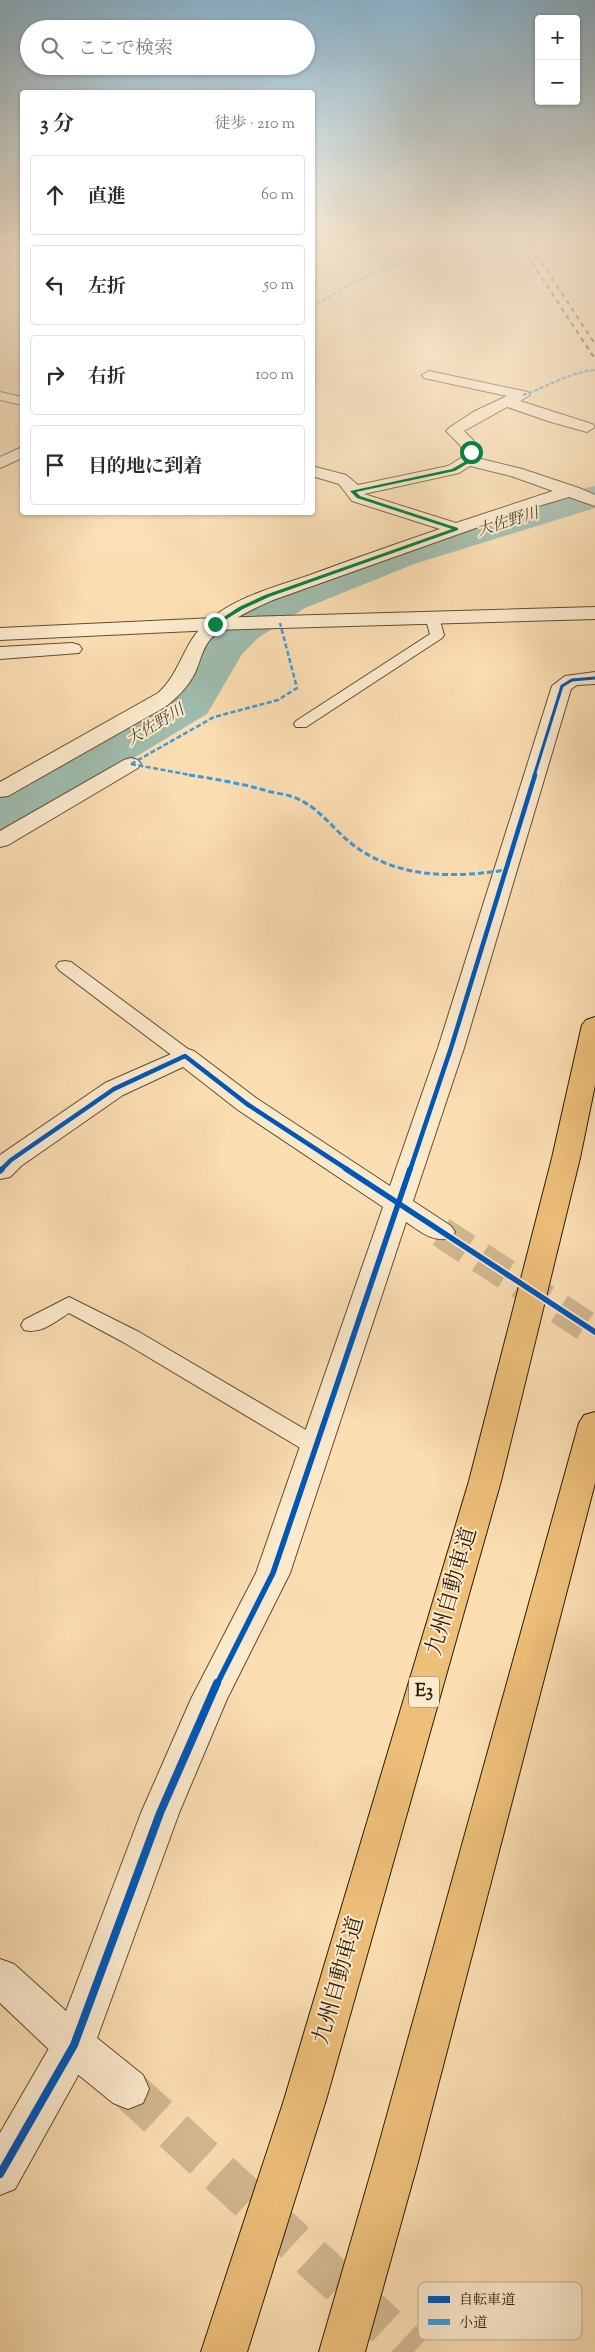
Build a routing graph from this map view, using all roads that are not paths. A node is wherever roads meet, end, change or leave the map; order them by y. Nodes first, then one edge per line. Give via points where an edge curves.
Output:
1 (429, 375) dead end
2 (0, 396) edge
3 (20, 401) edge
4 (505, 401) junction
5 (586, 426) dead end
6 (20, 453) edge
7 (468, 461) junction
8 (0, 463) edge
9 (315, 472) edge
10 (352, 491) junction
11 (573, 491) junction
12 (595, 501) edge
13 (456, 529) junction
14 (595, 613) edge
15 (432, 618) junction
16 (215, 624) junction
17 (0, 634) edge
18 (72, 649) dead end
19 (0, 653) edge
20 (595, 678) edge
21 (301, 724) dead end
22 (82, 745) junction
23 (0, 791) edge
24 (0, 840) edge
25 (65, 966) dead end
26 (595, 1025) edge
27 (185, 1056) junction
28 (0, 1171) edge
29 (398, 1204) junction
30 (441, 1232) tunnel mouth
31 (32, 1325) dead end
32 (595, 1424) edge
33 (315, 1446) junction
34 (0, 1977) edge
35 (74, 2045) junction
36 (128, 2089) tunnel mouth
37 (0, 2174) edge
38 (224, 2352) edge
39 (342, 2352) edge

1 - 4 street via 523,395
2 - 3 street
4 - 5 street
4 - 7 street via 473,417 454,432 471,452
6 - 8 street
7 - 10 street via 444,472
7 - 11 street via 516,472
9 - 10 street via 343,480 351,485
10 - 13 street via 358,497
11 - 12 street
11 - 13 street
13 - 16 street via 267,596
14 - 15 street
15 - 16 street
15 - 21 lane via 437,635
16 - 17 street
16 - 22 street via 200,640 182,678 170,694
18 - 19 street
20 - 29 street via 572,680 562,686 451,1048
22 - 23 street
22 - 24 street via 131,764
25 - 27 lane
26 - 38 highway, 九州自動車道 / E3 via 566,1158 485,1481 305,2100
27 - 28 street via 114,1089 11,1160
27 - 29 street via 246,1104
29 - 30 street
29 - 33 street
31 - 33 lane via 69,1304
32 - 39 highway
33 - 35 street via 273,1573 209,1699 160,1813
34 - 35 street
35 - 36 street
35 - 37 street

